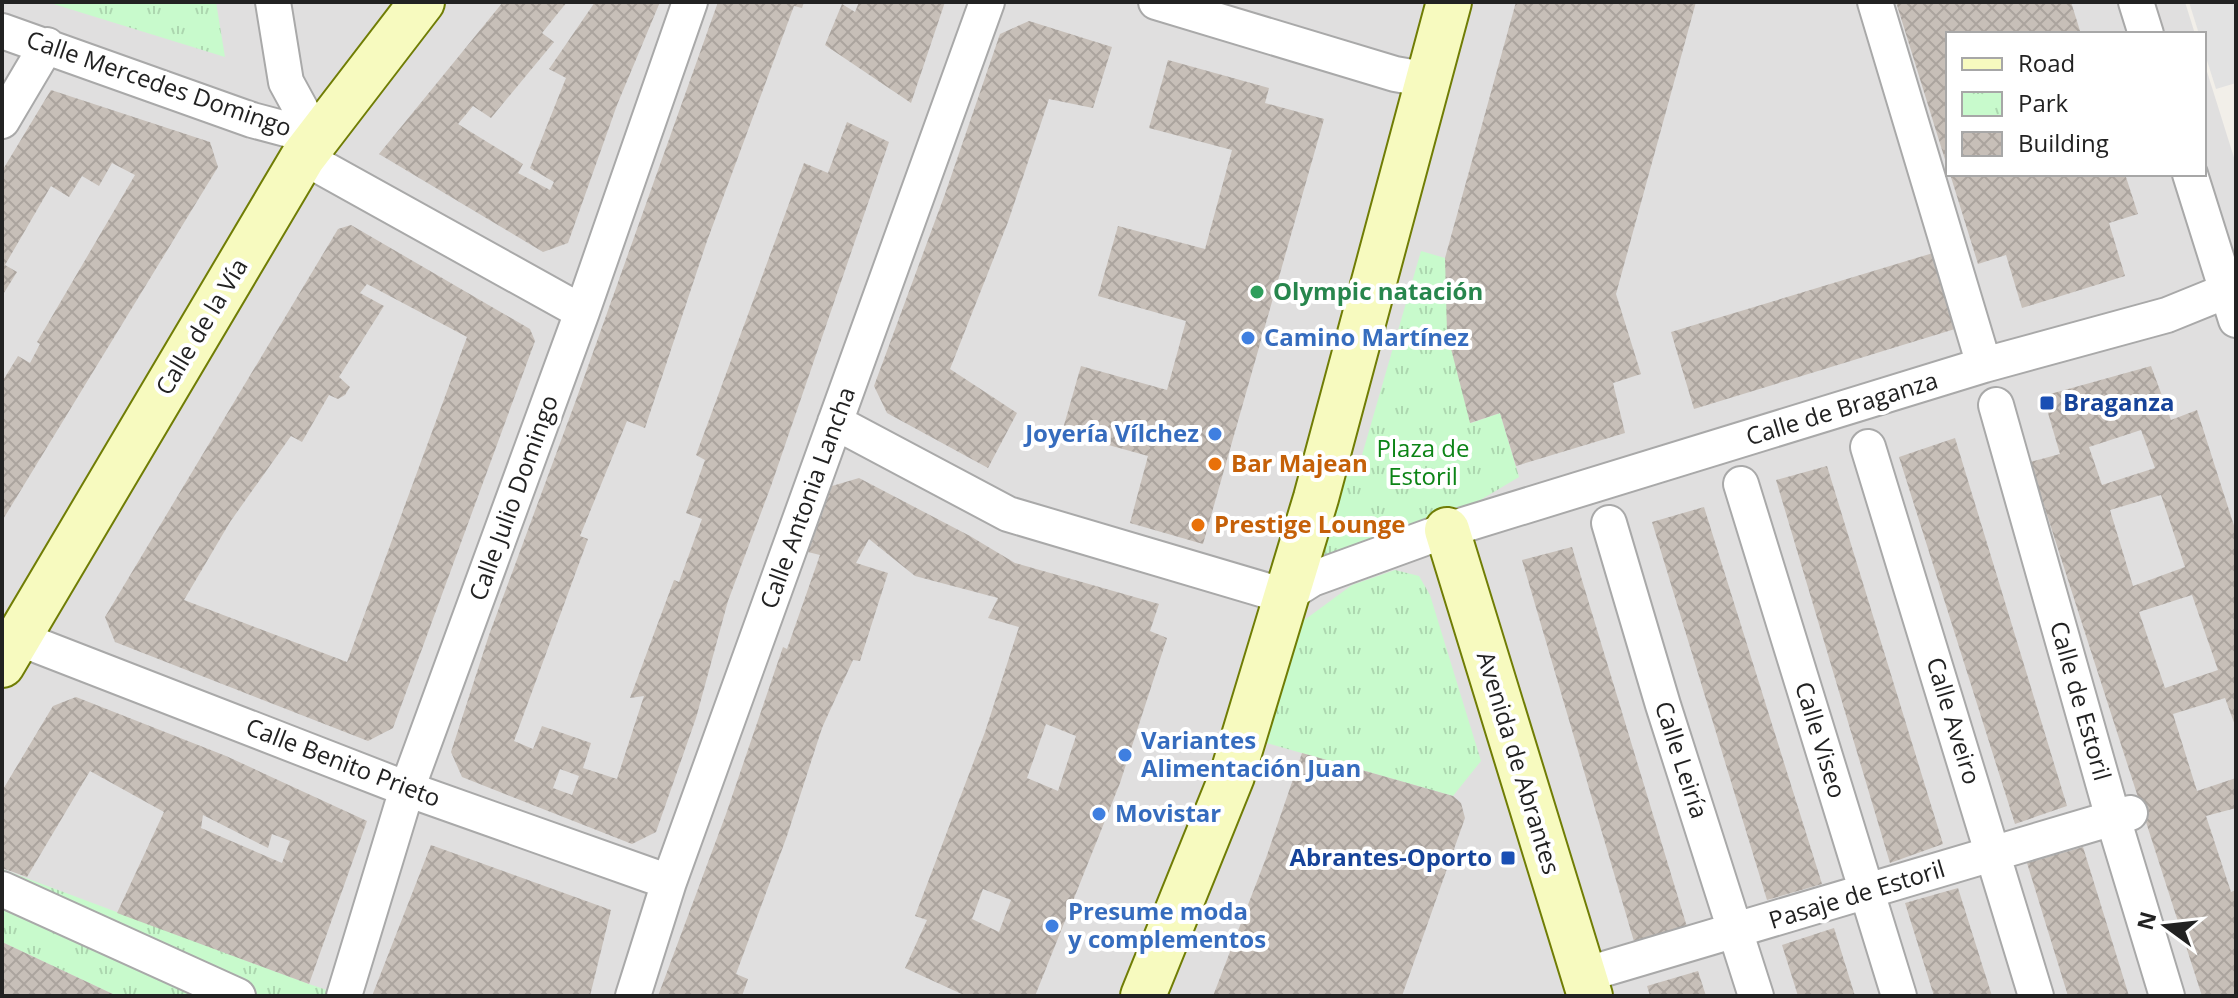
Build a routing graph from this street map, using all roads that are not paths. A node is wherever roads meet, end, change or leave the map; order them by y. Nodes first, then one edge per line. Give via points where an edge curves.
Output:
1 (273, 2) edge
2 (422, 2) edge
3 (690, 2) edge
4 (987, 2) edge
5 (1156, 2) edge
6 (1449, 2) edge
7 (1875, 2) edge
8 (2136, 2) edge
9 (2, 31) edge
10 (2145, 32) edge
11 (47, 45) junction
12 (1429, 80) junction
13 (2, 121) edge
14 (310, 147) junction
15 (2191, 176) edge
16 (2233, 299) edge
17 (582, 312) junction
18 (1984, 365) junction
19 (1996, 405) dead end
20 (835, 422) junction
21 (1868, 447) dead end
22 (1741, 484) dead end
23 (1609, 523) dead end
24 (1447, 530) junction
25 (1285, 596) junction
26 (10, 651) edge
27 (407, 789) junction
28 (2121, 816) junction
29 (1993, 854) junction
30 (669, 882) junction
31 (2, 889) edge
32 (1868, 892) junction
33 (1736, 932) junction
34 (1587, 986) edge
35 (238, 996) edge
36 (344, 996) edge
37 (633, 996) edge
38 (1143, 996) edge
39 (1756, 996) edge
40 (1899, 996) edge
41 (2036, 996) edge
42 (2167, 996) edge

1 - 14 street via 286,82
2 - 14 main road, Calle de la Vía
3 - 17 street, Calle Julio Domingo
4 - 20 street, Calle Antonia Lancha
5 - 12 street
6 - 12 main road
7 - 18 street
8 - 10 street
9 - 11 street, Calle Mercedes Domingo
11 - 13 street
11 - 14 street, Calle Mercedes Domingo via 252,120
12 - 25 main road
14 - 17 street, Calle Mercedes Domingo
14 - 26 main road, Calle de la Vía
15 - 16 street
16 - 18 street, Calle de Braganza
17 - 27 street, Calle Julio Domingo
18 - 24 street, Calle de Braganza
19 - 28 street, Calle de Estoril
20 - 25 street via 1008,514
20 - 30 street, Calle Antonia Lancha
21 - 29 street, Calle Aveiro
22 - 32 street, Calle Viseo
23 - 33 street, Calle Leiría
24 - 25 street, Calle de Braganza via 1312,579
24 - 34 main road, Avenida de Abrantes
25 - 38 main road via 1232,776
26 - 27 street, Calle Benito Prieto
27 - 30 street, Calle Benito Prieto
27 - 36 street, Calle Julio Domingo
28 - 29 street, Pasaje de Estoril
28 - 42 street, Calle de Estoril
29 - 32 street, Pasaje de Estoril
29 - 41 street, Calle Aveiro
30 - 37 street, Calle Antonia Lancha
31 - 35 street
32 - 33 street, Pasaje de Estoril
32 - 40 street, Calle Viseo
33 - 34 street, Pasaje de Estoril
33 - 39 street, Calle Leiría

